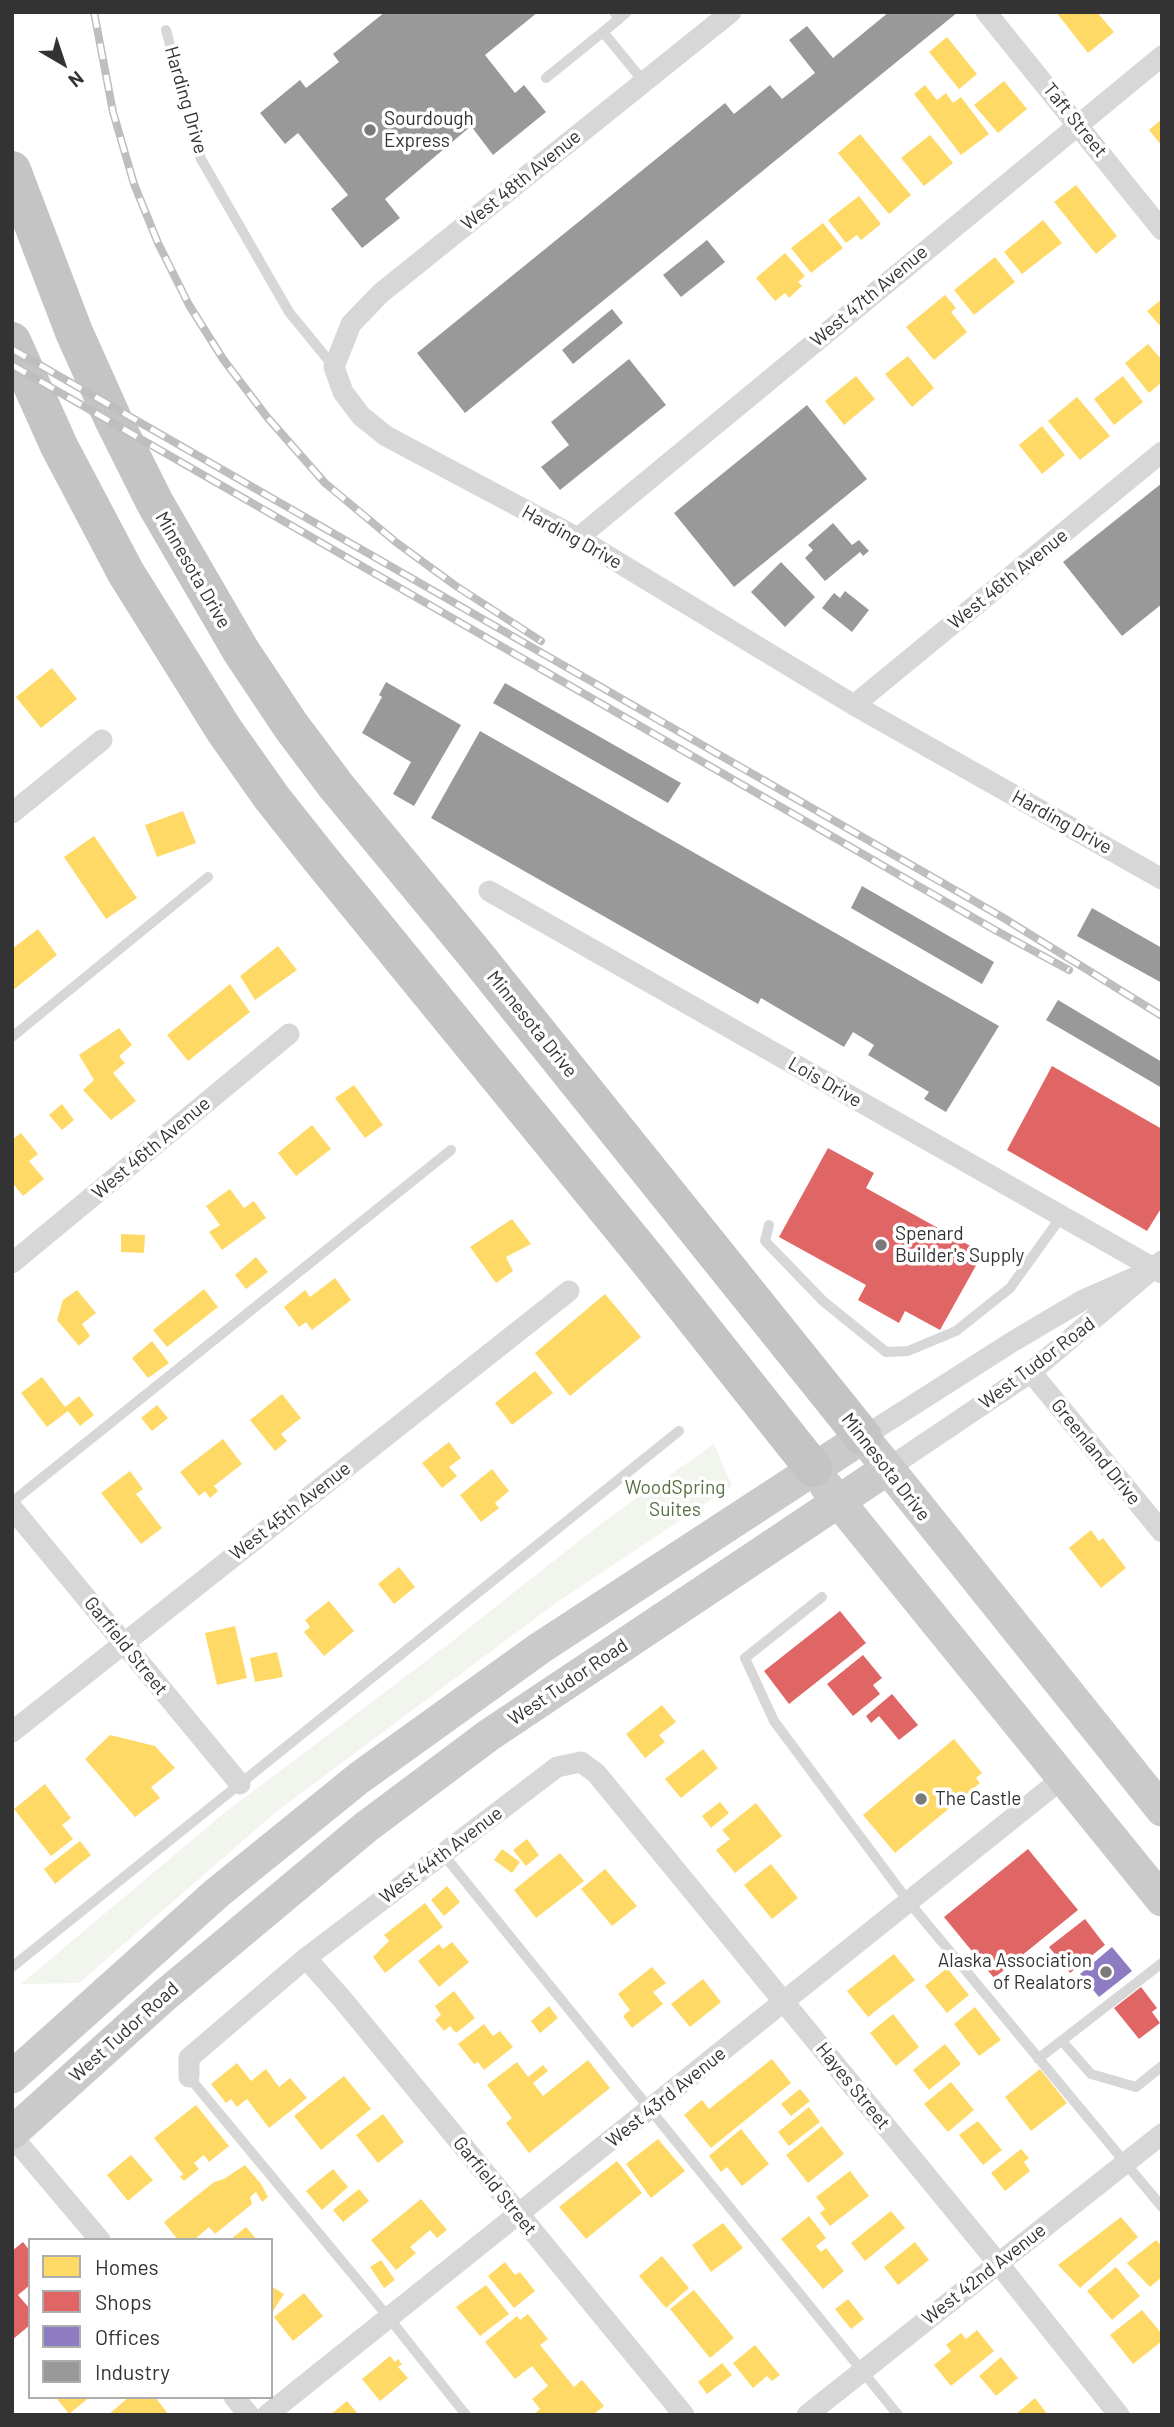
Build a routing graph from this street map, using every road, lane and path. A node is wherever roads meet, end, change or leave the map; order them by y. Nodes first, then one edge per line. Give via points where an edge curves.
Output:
1 (730, 12) edge
2 (986, 12) edge
3 (620, 14) edge
4 (166, 30) dead end
5 (603, 32) junction
6 (1162, 56) edge
7 (546, 78) dead end
8 (644, 82) junction
9 (1078, 124) junction
10 (12, 170) edge
11 (1162, 230) edge
12 (12, 341) edge
13 (334, 367) junction
14 (1162, 452) edge
15 (578, 538) junction
16 (854, 705) junction
17 (102, 740) dead end
18 (12, 813) edge
19 (208, 877) dead end
20 (1162, 879) edge
21 (489, 891) dead end
22 (289, 1034) dead end
23 (12, 1037) edge
24 (451, 1150) dead end
25 (1061, 1217) junction
26 (769, 1225) dead end
27 (12, 1263) edge
28 (1159, 1268) edge
29 (569, 1291) dead end
30 (1031, 1372) junction
31 (679, 1431) dead end
32 (863, 1437) junction
33 (813, 1468) junction
34 (887, 1469) junction
35 (12, 1502) edge
36 (838, 1502) junction
37 (12, 1508) edge
38 (1162, 1532) edge
39 (822, 1597) dead end
40 (123, 1643) junction
41 (12, 1732) edge
42 (581, 1762) joint
43 (1063, 1778) junction
44 (240, 1784) junction
45 (1162, 1810) edge
46 (443, 1854) junction
47 (1162, 1900) edge
48 (908, 1901) junction
49 (306, 1958) junction
50 (1162, 1963) edge
51 (12, 1967) edge
52 (784, 2003) junction
53 (1062, 2041) junction
54 (1038, 2059) junction
55 (1162, 2066) edge
56 (12, 2077) edge
57 (189, 2077) joint
58 (649, 2110) junction
59 (1162, 2134) edge
60 (12, 2135) edge
61 (1124, 2163) junction
62 (1162, 2207) edge
63 (519, 2214) junction
64 (98, 2238) edge
65 (998, 2263) junction
66 (389, 2318) junction
67 (862, 2371) junction
68 (236, 2399) edge
69 (249, 2415) edge
70 (267, 2415) edge
71 (466, 2415) edge
72 (684, 2415) edge
73 (807, 2415) edge
74 (898, 2415) edge
75 (1119, 2415) edge

1 - 8 street, West 48th Avenue
2 - 9 street, Taft Street
3 - 5 lane
4 - 13 lane, Harding Drive via 201,159 289,312
5 - 7 lane
5 - 8 lane
6 - 9 street, West 47th Avenue
8 - 13 street, West 48th Avenue via 381,293 351,324
9 - 11 street, Taft Street
9 - 15 street, West 47th Avenue
10 - 32 highway, Minnesota Drive via 74,332 155,503 234,641 291,726
12 - 33 highway via 59,446 126,573 272,798
13 - 15 street, Harding Drive via 343,392 361,416 386,436
14 - 16 street, West 46th Avenue
15 - 16 street, Harding Drive
16 - 20 street, Harding Drive
17 - 18 street
19 - 23 lane
21 - 25 street, Lois Drive
22 - 27 street, West 46th Avenue
24 - 35 lane
25 - 26 lane via 1010,1288 956,1331 908,1351 886,1352 823,1301 765,1241
25 - 28 street, Lois Drive
28 - 30 street, West Tudor Road
28 - 32 street, West Tudor Road via 1083,1300
29 - 40 street, West 45th Avenue
30 - 34 street, West Tudor Road
30 - 38 street, Greenland Drive
31 - 44 lane
32 - 33 main road, West Tudor Road
32 - 34 main road, Minnesota Drive
33 - 36 main road
33 - 56 main road, West Tudor Road via 540,1648 359,1778 217,1893
34 - 36 main road, West Tudor Road
34 - 45 main road, Minnesota Drive
36 - 43 main road
36 - 60 main road, West Tudor Road via 500,1728 366,1827 164,1996
37 - 40 street, Garfield Street
39 - 48 lane via 746,1658 774,1721
40 - 41 street, West 45th Avenue
40 - 44 street, Garfield Street
42 - 46 street, West 44th Avenue via 557,1767
42 - 52 street, Hayes Street via 597,1773
43 - 47 main road
43 - 48 street, West 43rd Avenue
44 - 51 lane
46 - 49 street, West 44th Avenue
46 - 58 lane
48 - 52 street, West 43rd Avenue
48 - 54 lane
49 - 57 street, West 44th Avenue via 189,2058
49 - 63 street, Garfield Street
50 - 53 lane
52 - 58 street, West 43rd Avenue
52 - 65 street, Hayes Street
53 - 54 lane
53 - 55 lane via 1091,2074 1136,2087
54 - 61 lane
57 - 66 lane
58 - 63 street, West 43rd Avenue
58 - 67 lane
59 - 61 street, West 42nd Avenue
60 - 64 street
61 - 62 lane
61 - 65 street, West 42nd Avenue
63 - 66 street, West 43rd Avenue
63 - 72 street, Garfield Street
65 - 67 street, West 42nd Avenue
65 - 75 street, Hayes Street
66 - 70 street, West 43rd Avenue
66 - 71 lane
67 - 73 street, West 42nd Avenue
67 - 74 lane
68 - 69 street

